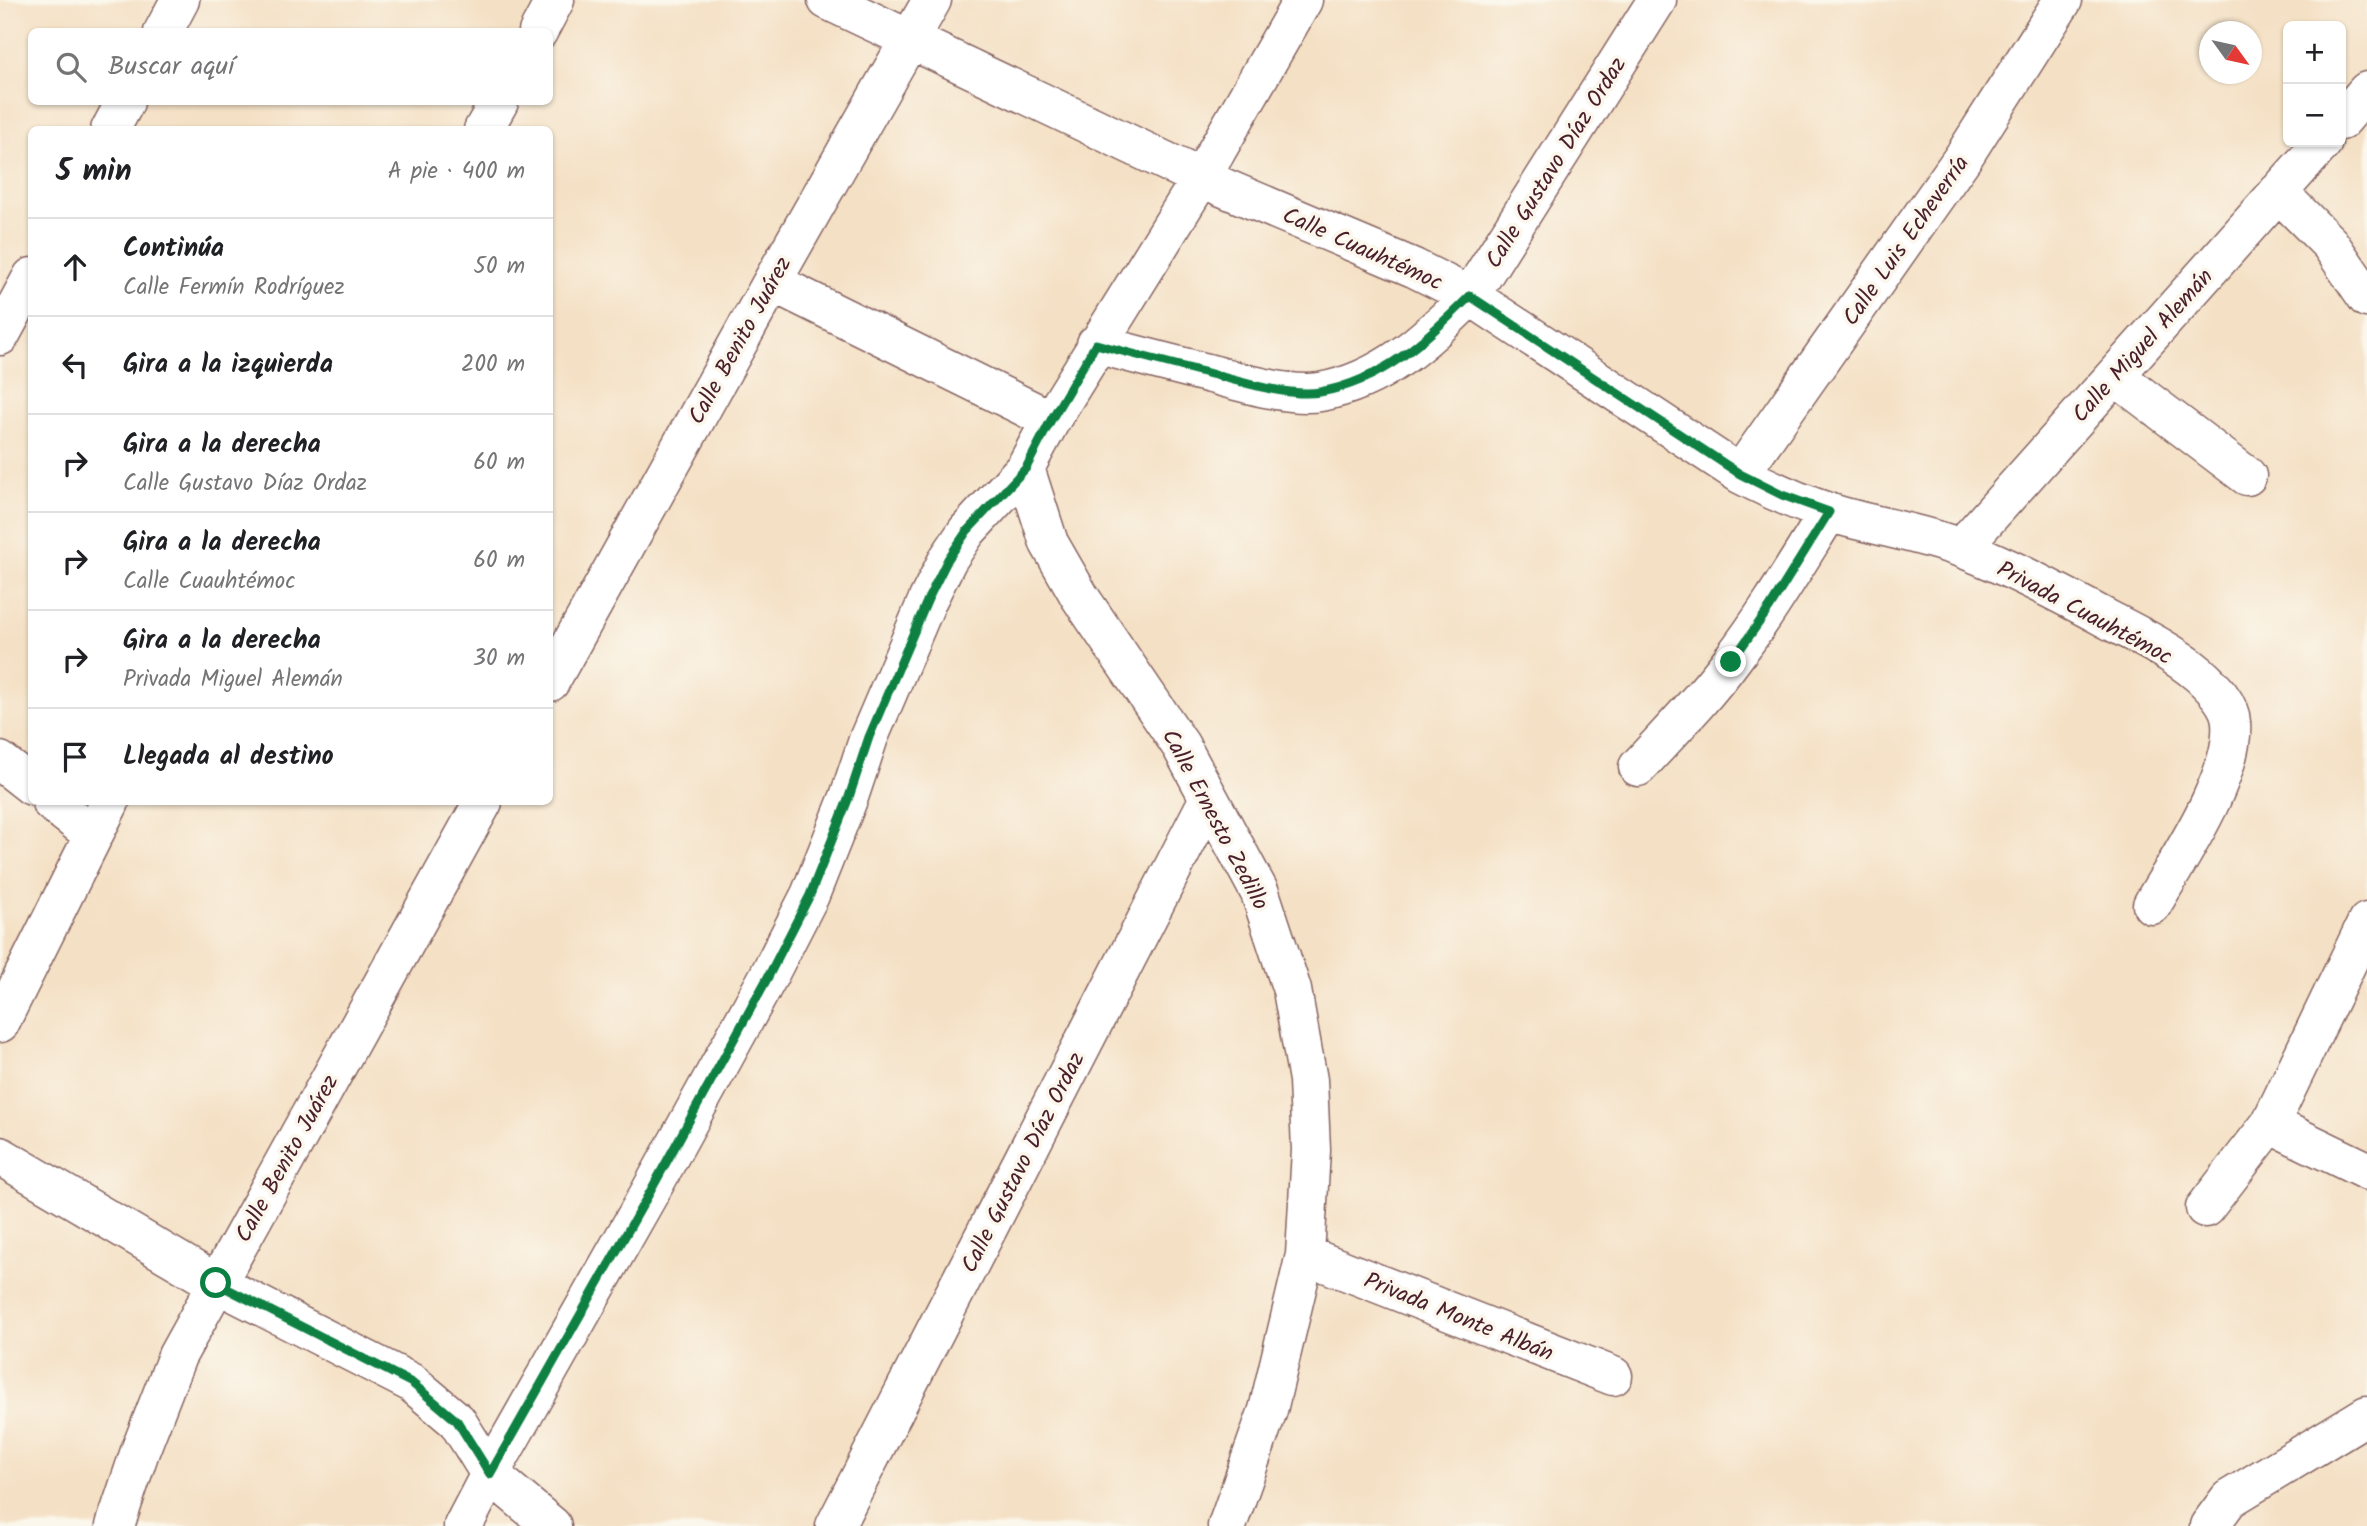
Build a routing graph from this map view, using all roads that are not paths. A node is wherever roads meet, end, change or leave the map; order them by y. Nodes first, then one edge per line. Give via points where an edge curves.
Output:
1 (180, 0) edge
2 (555, 0) edge
3 (827, 0) edge
4 (932, 0) edge
5 (1303, 0) edge
6 (1657, 0) edge
7 (2063, 0) edge
8 (165, 28) edge
9 (540, 28) edge
10 (909, 39) junction
11 (2367, 91) edge
12 (123, 105) edge
13 (497, 105) edge
14 (2346, 115) edge
15 (112, 126) edge
16 (485, 126) edge
17 (2318, 147) edge
18 (1201, 178) junction
19 (2278, 192) junction
20 (772, 282) junction
21 (28, 284) edge
22 (1470, 296) junction
23 (2367, 298) edge
24 (0, 335) edge
25 (1096, 344) junction
26 (2115, 376) junction
27 (1051, 420) junction
28 (1026, 468) junction
29 (1740, 474) junction
30 (2247, 476) dead end
31 (1829, 512) junction
32 (1961, 548) junction
33 (553, 677) edge
34 (0, 761) edge
35 (1638, 766) dead end
36 (28, 783) edge
37 (1209, 798) junction
38 (55, 805) edge
39 (108, 805) edge
40 (481, 805) edge
41 (92, 834) junction
42 (2152, 905) dead end
43 (2367, 922) edge
44 (0, 1023) edge
45 (2270, 1124) junction
46 (0, 1156) edge
47 (2367, 1171) edge
48 (2205, 1208) dead end
49 (1305, 1255) junction
50 (216, 1283) junction
51 (1613, 1376) dead end
52 (2367, 1415) edge
53 (490, 1474) junction
54 (2219, 1512) edge
55 (115, 1526) edge
56 (463, 1526) edge
57 (552, 1526) edge
58 (835, 1526) edge
59 (1227, 1526) edge

1 - 8 street
2 - 9 street
3 - 10 street, Calle Cuauhtémoc
4 - 10 street, Calle Benito Juárez
5 - 18 street
6 - 22 street, Calle Gustavo Díaz Ordaz
7 - 29 street, Calle Luis Echeverría via 1964,156
10 - 18 street, Calle Cuauhtémoc
10 - 20 street, Calle Benito Juárez
11 - 14 street
12 - 15 street
13 - 16 street
17 - 19 street, Calle Miguel Alemán
18 - 22 street, Calle Cuauhtémoc
18 - 25 street
19 - 23 street via 2330,244
19 - 26 street, Calle Miguel Alemán
20 - 27 street
20 - 33 street, Calle Benito Juárez
21 - 24 street
22 - 25 street, Calle Gustavo Díaz Ordaz via 1397,362 1353,384 1317,393 1266,389
22 - 29 street, Calle Cuauhtémoc
25 - 27 street
26 - 30 street
26 - 32 street, Calle Miguel Alemán
27 - 28 street
28 - 37 street, Calle Ernesto Zedillo via 1049,543 1181,746
28 - 53 street via 967,531 948,559 869,737 810,895 657,1180
29 - 31 street, Calle Cuauhtémoc
31 - 32 street, Calle Cuauhtémoc
31 - 35 street via 1731,662
32 - 42 street, Privada Cuauhtémoc via 2148,640 2199,674 2221,697 2232,721 2216,789
34 - 36 street
37 - 49 street, Calle Ernesto Zedillo via 1260,893 1292,990 1308,1080 1311,1150
37 - 58 street, Calle Gustavo Díaz Ordaz
38 - 41 street
39 - 41 street
40 - 50 street, Calle Benito Juárez
41 - 44 street
43 - 45 street
45 - 47 street
45 - 48 street
46 - 50 street
49 - 51 street, Privada Monte Albán
49 - 59 street, Calle Ernesto Zedillo via 1268,1410
50 - 53 street via 412,1383 457,1421
50 - 55 street, Calle Benito Juárez via 177,1356
52 - 54 street
53 - 56 street
53 - 57 street

